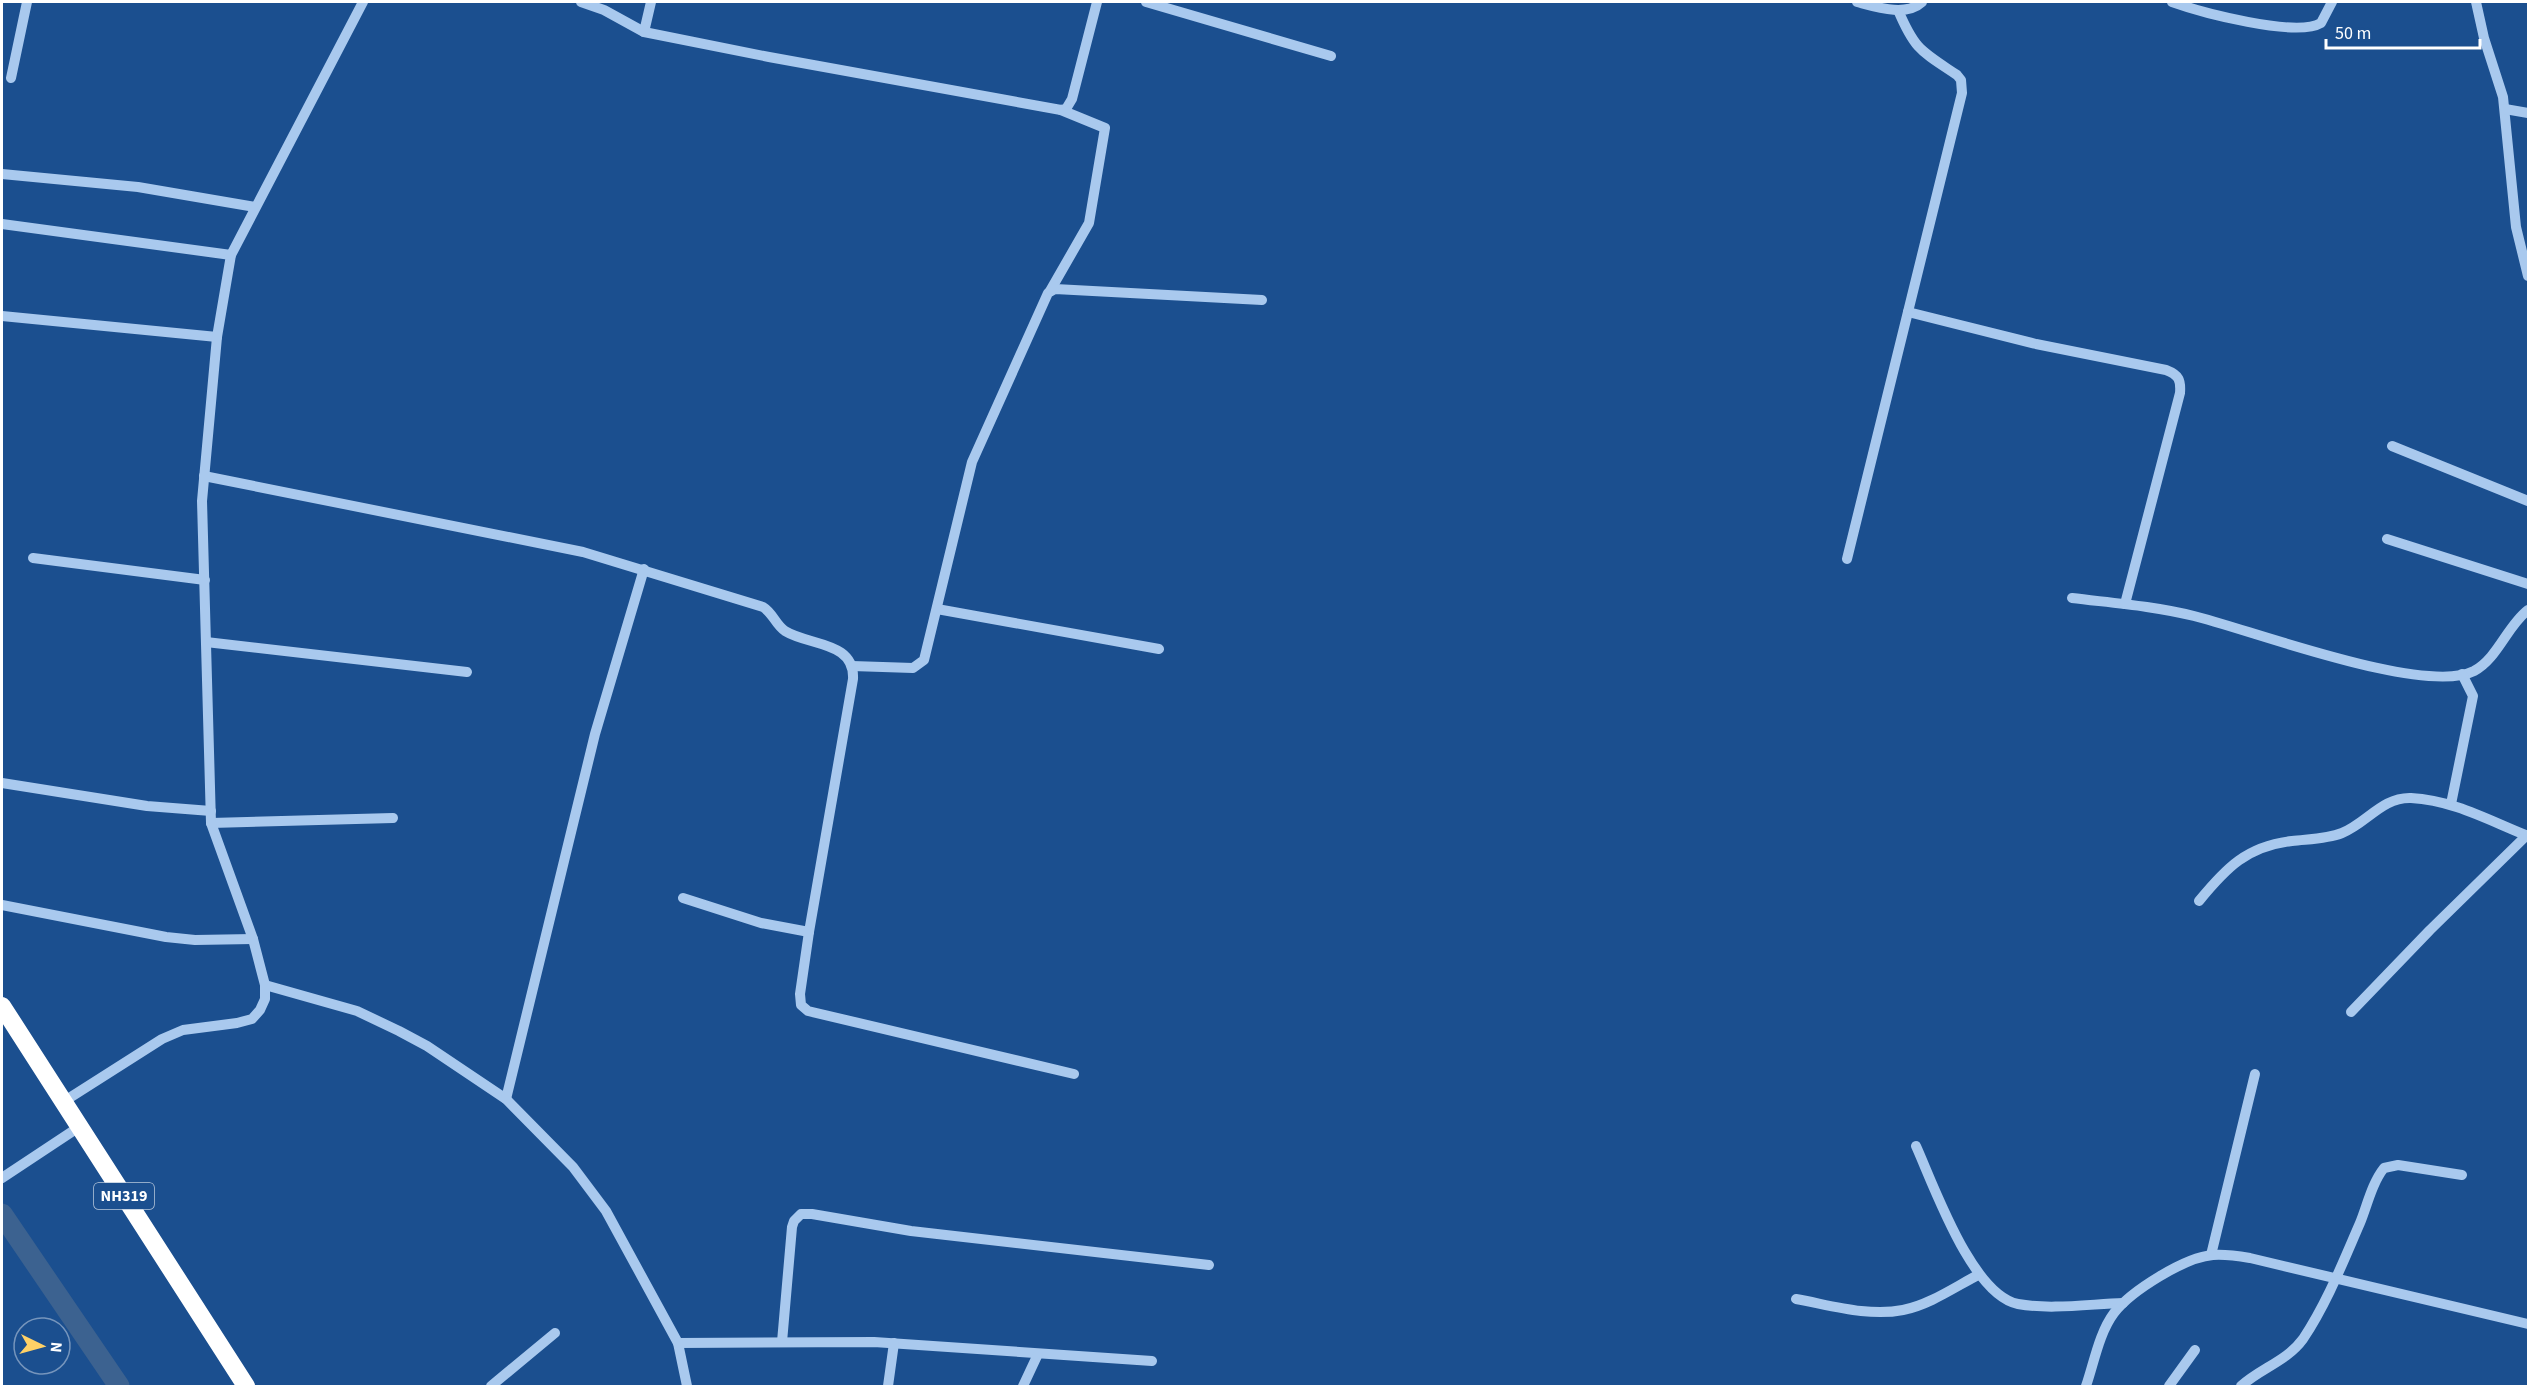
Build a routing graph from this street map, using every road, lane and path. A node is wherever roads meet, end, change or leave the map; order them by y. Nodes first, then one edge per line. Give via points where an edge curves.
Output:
1 (27, 2) edge
2 (363, 2) edge
3 (582, 2) edge
4 (651, 2) edge
5 (1097, 2) edge
6 (1146, 2) edge
7 (1857, 2) edge
8 (1922, 2) edge
9 (2172, 2) edge
10 (2332, 2) edge
11 (2476, 2) edge
12 (1898, 10) junction
13 (644, 32) junction
14 (1331, 56) dead end
15 (11, 78) dead end
16 (2505, 109) junction
17 (1061, 110) junction
18 (2529, 113) edge
19 (2, 174) edge
20 (255, 207) junction
21 (2, 224) edge
22 (231, 255) junction
23 (2529, 276) edge
24 (1050, 291) junction
25 (1262, 300) dead end
26 (1908, 312) junction
27 (2, 316) edge
28 (217, 337) junction
29 (2392, 446) dead end
30 (204, 476) junction
31 (2529, 501) edge
32 (2387, 539) dead end
33 (33, 558) dead end
34 (1847, 559) dead end
35 (644, 569) junction
36 (205, 580) junction
37 (2529, 584) edge
38 (2072, 597) dead end
39 (2125, 604) junction
40 (937, 609) junction
41 (2529, 610) edge
42 (206, 642) junction
43 (1159, 649) dead end
44 (852, 666) junction
45 (467, 672) dead end
46 (2462, 674) junction
47 (2, 783) edge
48 (2451, 804) junction
49 (211, 811) junction
50 (393, 818) dead end
51 (211, 823) junction
52 (2528, 836) edge
53 (683, 898) dead end
54 (2199, 901) dead end
55 (2, 905) edge
56 (809, 932) junction
57 (253, 939) junction
58 (265, 985) junction
59 (2, 1006) edge
60 (2351, 1012) dead end
61 (1074, 1074) dead end
62 (2255, 1074) dead end
63 (506, 1099) junction
64 (63, 1102) junction
65 (79, 1127) junction
66 (1916, 1146) dead end
67 (2462, 1175) dead end
68 (2, 1178) edge
69 (2211, 1255) junction
70 (1209, 1265) dead end
71 (1978, 1275) junction
72 (2337, 1278) junction
73 (1796, 1299) dead end
74 (2123, 1303) junction
75 (2529, 1324) edge
76 (555, 1333) dead end
77 (782, 1342) junction
78 (678, 1343) junction
79 (894, 1343) junction
80 (2195, 1350) dead end
81 (1038, 1354) junction
82 (1152, 1361) dead end
83 (246, 1386) edge
84 (491, 1386) edge
85 (687, 1386) edge
86 (888, 1386) edge
87 (1023, 1386) edge
88 (2088, 1386) edge
89 (2169, 1386) edge
90 (2241, 1386) edge

1 - 15 street
2 - 20 street
3 - 13 street
4 - 13 street
5 - 17 street via 1072,99
6 - 14 street
7 - 12 street
8 - 12 street
9 - 10 street via 2219,17 2307,28 2325,18
11 - 16 street
12 - 26 street via 1917,47 1957,75 1962,86
13 - 17 street
16 - 18 street
16 - 23 street via 2516,227
17 - 24 street via 1105,128 1089,223
19 - 20 street via 138,187
20 - 22 street
21 - 22 street
22 - 28 street
24 - 25 street
24 - 40 street via 972,462
26 - 34 street
26 - 39 street via 2036,344 2166,370 2180,379 2180,393
27 - 28 street
28 - 30 street
29 - 31 street
30 - 35 street via 583,552
30 - 36 street
32 - 37 street
33 - 36 street
35 - 44 street via 763,607 783,630 845,654
35 - 63 street via 595,735
36 - 42 street
38 - 39 street
39 - 46 street via 2193,615 2346,661 2394,671
40 - 43 street
40 - 44 street via 924,660 918,666
41 - 46 street via 2484,664
42 - 45 street
42 - 49 street
44 - 56 street via 853,679
46 - 48 street via 2473,696
47 - 49 street via 147,806
48 - 52 street
48 - 54 street via 2399,798 2343,832 2262,848 2223,872
49 - 51 street
50 - 51 street
51 - 57 street
52 - 60 street
53 - 56 street via 761,923
55 - 57 street via 166,937
56 - 61 street via 800,994 804,1008
57 - 58 street
58 - 63 street via 357,1011 399,1030
58 - 64 street via 265,999 252,1019 183,1030 162,1039
59 - 64 highway, NH319
62 - 69 street
63 - 78 street via 573,1167 606,1211
64 - 65 highway, NH319
65 - 68 street
65 - 83 highway, NH319
66 - 71 street
67 - 72 street via 2398,1165 2384,1168
69 - 72 street via 2250,1258
69 - 74 street via 2183,1264
70 - 77 street via 911,1231 801,1214 792,1227
71 - 73 street via 1902,1310 1857,1310
71 - 74 street via 1996,1293 2016,1304
72 - 75 street
72 - 90 street via 2293,1351
74 - 88 street via 2106,1328
76 - 84 street
77 - 78 street
77 - 79 street
78 - 85 street
79 - 81 street
79 - 86 street
80 - 89 street
81 - 82 street
81 - 87 street

